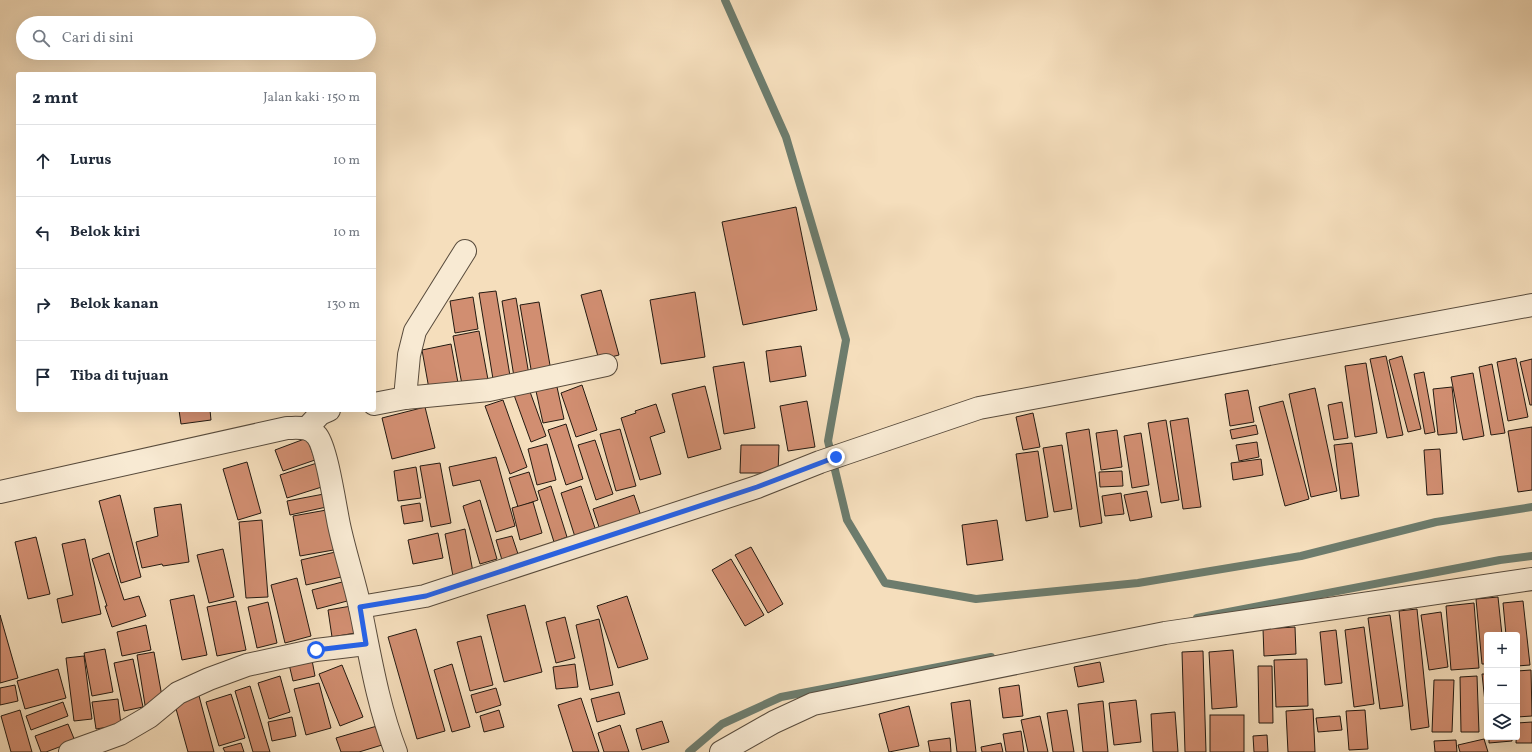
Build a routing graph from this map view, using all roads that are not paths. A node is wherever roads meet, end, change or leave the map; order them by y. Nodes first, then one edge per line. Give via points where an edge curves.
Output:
1 (465, 251) dead end
2 (1532, 305) edge
3 (606, 365) dead end
4 (405, 398) junction
5 (376, 404) edge
6 (325, 412) edge
7 (307, 428) junction
8 (0, 492) edge
9 (1532, 579) edge
10 (360, 607) junction
11 (366, 644) junction
12 (70, 752) edge
13 (396, 752) edge
14 (721, 752) edge

1 - 4 street via 415,331 408,354
2 - 10 street via 979,408 757,487 426,596
3 - 4 street via 490,390
4 - 5 street
6 - 7 street
7 - 8 street via 287,428
7 - 10 street via 318,437 325,454 339,526
9 - 14 street via 1166,633 813,704 774,722
10 - 11 street
11 - 12 street via 308,652 246,665 224,673 178,693 149,717 120,734
11 - 13 street via 389,735

